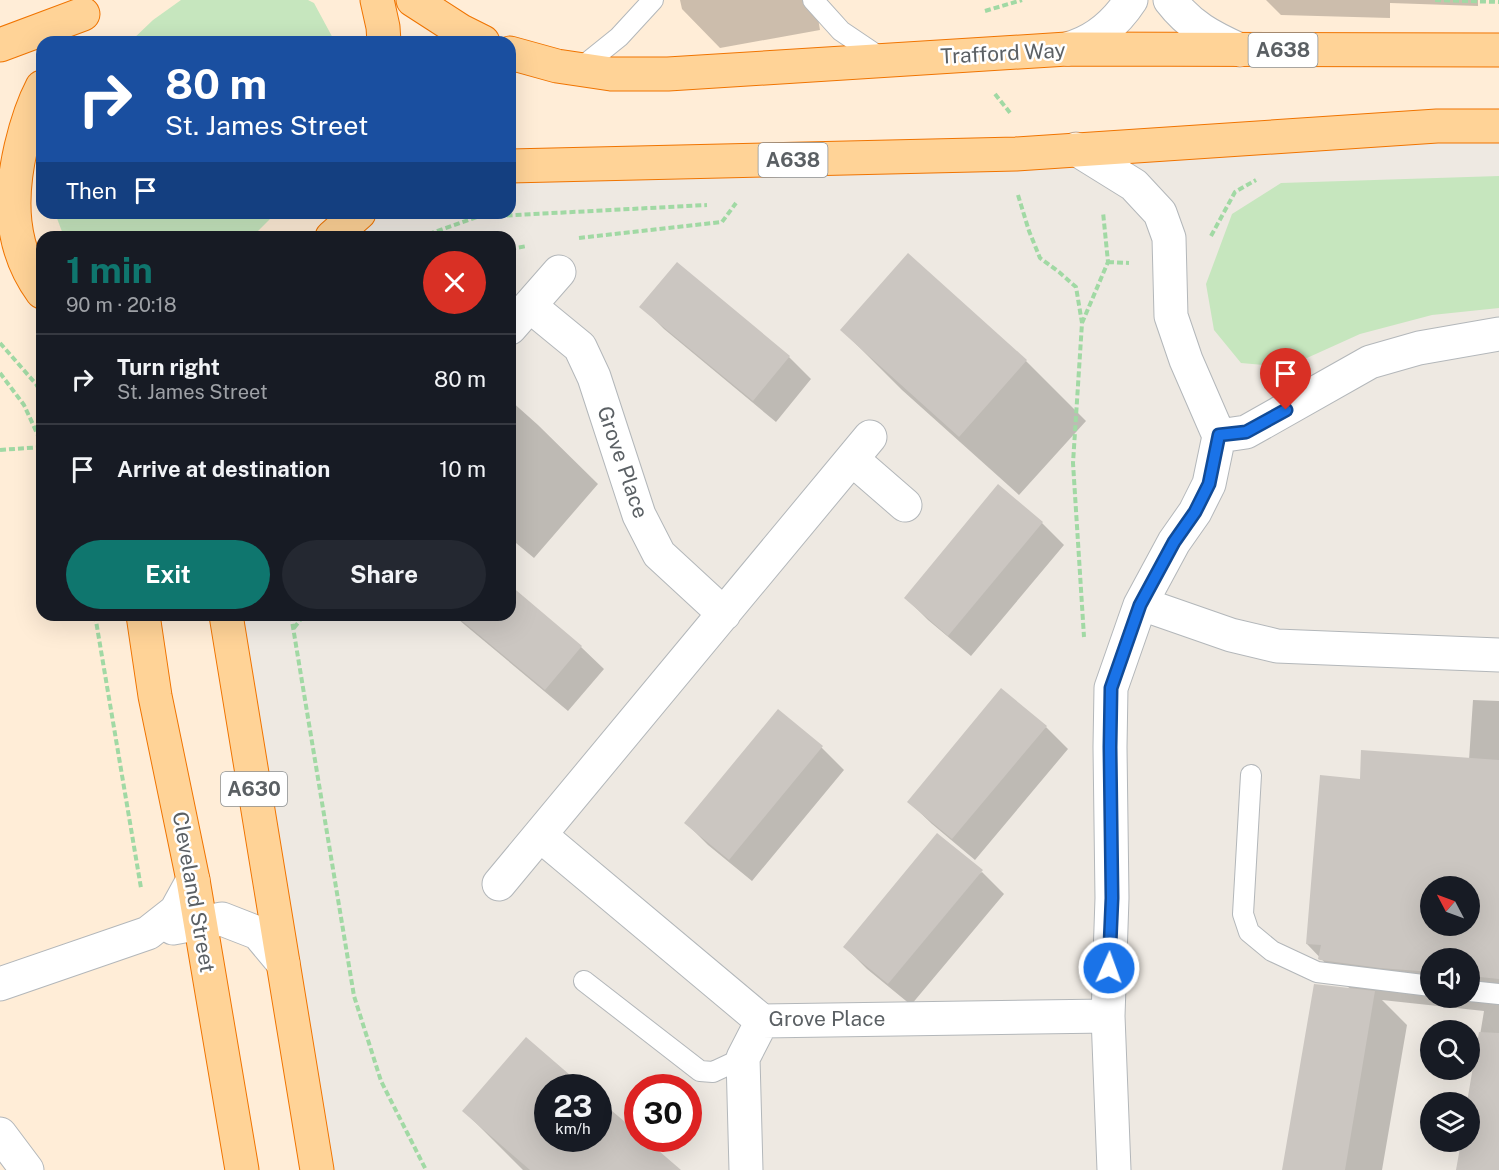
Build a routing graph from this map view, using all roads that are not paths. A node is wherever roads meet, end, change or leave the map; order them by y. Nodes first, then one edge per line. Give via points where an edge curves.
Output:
1 (377, 0) edge
2 (412, 0) edge
3 (653, 0) edge
4 (813, 0) edge
5 (1131, 0) edge
6 (1170, 0) edge
7 (81, 19) edge
8 (384, 36) edge
9 (470, 36) edge
10 (0, 45) edge
11 (1067, 49) junction
12 (1240, 50) junction
13 (1499, 50) edge
14 (516, 55) edge
15 (885, 60) junction
16 (578, 69) junction
17 (36, 100) edge
18 (1499, 126) edge
19 (1076, 149) junction
20 (516, 166) edge
21 (351, 219) edge
22 (337, 231) edge
23 (0, 246) edge
24 (559, 272) dead end
25 (35, 282) edge
26 (520, 317) edge
27 (1499, 334) edge
28 (1219, 435) junction
29 (905, 505) dead end
30 (1142, 604) junction
31 (724, 614) junction
32 (143, 621) edge
33 (227, 621) edge
34 (1499, 655) edge
35 (1251, 775) dead end
36 (540, 835) junction
37 (193, 880) junction
38 (499, 884) dead end
39 (200, 921) junction
40 (148, 933) junction
41 (283, 963) junction
42 (584, 981) dead end
43 (0, 984) edge
44 (1420, 985) edge
45 (1480, 991) edge
46 (1499, 994) edge
47 (1108, 1016) junction
48 (762, 1021) junction
49 (743, 1058) junction
50 (0, 1134) edge
51 (27, 1170) edge
52 (242, 1170) edge
53 (317, 1170) edge
54 (746, 1170) edge
55 (1114, 1170) edge

1 - 8 highway
2 - 9 highway
3 - 16 lane via 619,37
4 - 15 lane via 841,31
5 - 11 street via 1097,36
6 - 12 street via 1208,36
7 - 10 highway
11 - 12 highway, Trafford Way / A638
11 - 15 highway, Trafford Way / A638
12 - 13 highway, Trafford Way / A638
14 - 16 highway, Trafford Way / A638
15 - 16 highway, Trafford Way / A638 via 668,74 611,74
17 - 25 highway via 22,140 13,196 19,250
18 - 19 highway, A638 via 1437,126
19 - 20 highway, A638 via 1016,154
19 - 28 street via 1134,185 1160,213 1169,238 1171,316
21 - 22 highway
23 - 25 highway
24 - 26 street, Grove Place
26 - 31 street, Grove Place via 580,347 594,377 639,515 659,554
27 - 28 street via 1419,348 1370,363 1246,432
28 - 30 street via 1209,484
29 - 31 street via 861,448
30 - 34 street via 1231,635 1277,646
30 - 47 street via 1111,688
31 - 36 street
32 - 37 highway, Cleveland Street
33 - 41 highway, A630
35 - 44 lane via 1243,914 1249,932 1272,951 1317,972
36 - 38 street
36 - 48 street, Grove Place
37 - 39 highway, Cleveland Street
37 - 40 street via 176,911
39 - 40 street
39 - 41 street via 222,919 258,933
39 - 52 highway, Cleveland Street
40 - 43 street
41 - 53 highway, A630
42 - 49 lane via 700,1071 713,1072
45 - 46 lane
47 - 48 street, Grove Place
47 - 55 street
48 - 49 street
49 - 54 street
50 - 51 street

